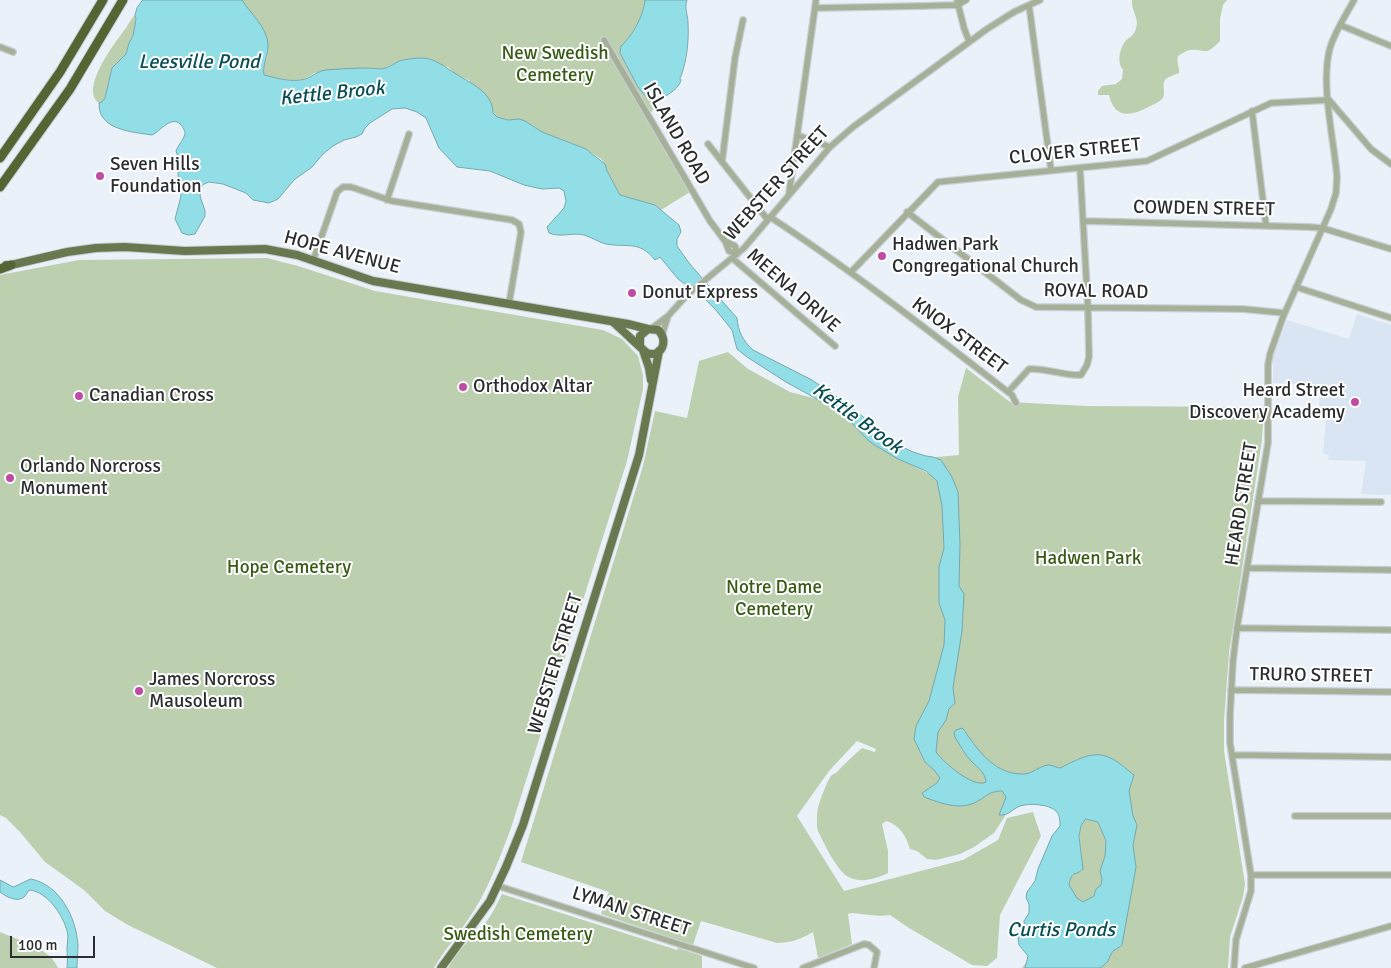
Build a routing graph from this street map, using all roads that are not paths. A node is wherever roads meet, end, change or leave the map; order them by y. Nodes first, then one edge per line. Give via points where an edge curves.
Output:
1 (103, 0) edge
2 (123, 0) edge
3 (816, 0) edge
4 (966, 0) edge
5 (1040, 0) edge
6 (1354, 0) edge
7 (957, 2) edge
8 (1029, 6) junction
9 (815, 8) junction
10 (743, 20) dead end
11 (1340, 25) junction
12 (604, 40) dead end
13 (966, 43) junction
14 (1391, 46) edge
15 (0, 47) edge
16 (12, 52) dead end
17 (1328, 100) junction
18 (1252, 111) junction
19 (409, 134) dead end
20 (797, 135) junction
21 (708, 144) dead end
22 (830, 147) junction
23 (0, 158) edge
24 (722, 162) junction
25 (1391, 164) edge
26 (1080, 168) junction
27 (1051, 170) junction
28 (0, 187) edge
29 (789, 194) junction
30 (387, 200) junction
31 (907, 212) junction
32 (769, 218) junction
33 (1084, 221) junction
34 (1266, 225) junction
35 (1322, 228) junction
36 (1391, 249) edge
37 (735, 256) junction
38 (313, 261) junction
39 (0, 265) edge
40 (11, 265) junction
41 (0, 269) edge
42 (851, 272) junction
43 (1296, 287) junction
44 (509, 304) junction
45 (1088, 308) junction
46 (1284, 313) junction
47 (668, 316) junction
48 (1391, 318) edge
49 (614, 323) junction
50 (650, 329) junction
51 (662, 335) junction
52 (835, 346) dead end
53 (642, 348) junction
54 (659, 351) junction
55 (652, 387) junction
56 (1008, 392) junction
57 (1016, 403) dead end
58 (1258, 501) junction
59 (1381, 502) dead end
60 (1247, 568) junction
61 (1391, 570) edge
62 (1237, 628) junction
63 (1391, 630) edge
64 (1231, 690) junction
65 (1391, 692) edge
66 (1232, 755) junction
67 (1391, 757) edge
68 (1295, 816) dead end
69 (1391, 816) edge
70 (1251, 875) junction
71 (1391, 875) edge
72 (498, 886) junction
73 (1391, 926) edge
74 (737, 966) edge
75 (440, 968) edge
76 (754, 968) edge
77 (803, 968) edge
78 (874, 968) edge
79 (1234, 968) edge
80 (1245, 968) edge

1 - 23 highway via 60,72
2 - 28 highway via 63,100
3 - 9 street
4 - 7 street
5 - 8 street, WEBSTER STREET
6 - 11 street, HEARD STREET
7 - 9 street
7 - 13 street
8 - 13 street, WEBSTER STREET via 1001,19
8 - 27 street
9 - 20 street
10 - 24 street
11 - 14 street
11 - 17 street, HEARD STREET via 1329,54
12 - 37 street, ISLAND ROAD via 710,221 725,241 735,246
13 - 22 street, WEBSTER STREET via 852,127
15 - 16 street
17 - 18 street, CLOVER STREET via 1271,103
17 - 25 street via 1371,149
17 - 35 street, HEARD STREET via 1337,185
18 - 26 street, CLOVER STREET via 1156,158
18 - 34 street
19 - 30 street
20 - 22 street
20 - 29 street
21 - 24 street, KNOX STREET
22 - 29 street, WEBSTER STREET
24 - 32 street, KNOX STREET
26 - 27 street, CLOVER STREET
26 - 33 street
27 - 31 street, CLOVER STREET via 938,182
29 - 32 street, WEBSTER STREET
30 - 38 street via 349,187 340,188
30 - 44 street via 520,224
31 - 42 street, CLOVER STREET
31 - 45 street, ROYAL ROAD via 1021,300 1036,307
32 - 37 street, WEBSTER STREET
32 - 42 street, KNOX STREET
33 - 34 street, COWDEN STREET
33 - 45 street
34 - 35 street, COWDEN STREET
35 - 36 street, COWDEN STREET
35 - 43 street, HEARD STREET
37 - 47 street, WEBSTER STREET via 687,295
37 - 52 street, MEENA DRIVE
38 - 40 main road, HOPE AVENUE via 265,249 123,247 67,252
38 - 44 main road, HOPE AVENUE via 373,281
39 - 40 main road, HOPE AVENUE
40 - 41 highway
42 - 56 street, KNOX STREET
43 - 46 street, HEARD STREET
43 - 48 street
44 - 49 main road, HOPE AVENUE
45 - 46 street, ROYAL ROAD via 1243,309
45 - 56 street, KNOX STREET via 1089,357 1082,373 1073,375 1030,369
46 - 58 street, HEARD STREET via 1269,360 1268,442
47 - 50 street, WEBSTER STREET
47 - 51 street, WEBSTER STREET
49 - 50 main road, HOPE AVENUE
49 - 53 main road
50 - 51 main road via 658,330
50 - 53 main road via 640,336
51 - 54 main road via 664,344
53 - 54 main road via 652,354
53 - 55 main road via 650,368
54 - 55 main road, WEBSTER STREET
55 - 72 main road, WEBSTER STREET via 625,500 522,826
56 - 57 street, KNOX STREET
58 - 59 street
58 - 60 street, HEARD STREET
60 - 61 street
60 - 62 street, HEARD STREET
62 - 63 street
62 - 64 street, HEARD STREET
64 - 65 street, TRURO STREET
64 - 66 street, HEARD STREET
66 - 67 street
66 - 70 street, HEARD STREET
68 - 69 street
70 - 71 street
70 - 79 street, HEARD STREET via 1251,891 1236,940
72 - 74 street, LYMAN STREET
72 - 75 main road, WEBSTER STREET via 483,912
73 - 80 street
74 - 76 street, LYMAN STREET
77 - 78 street via 857,946 869,945 875,949

